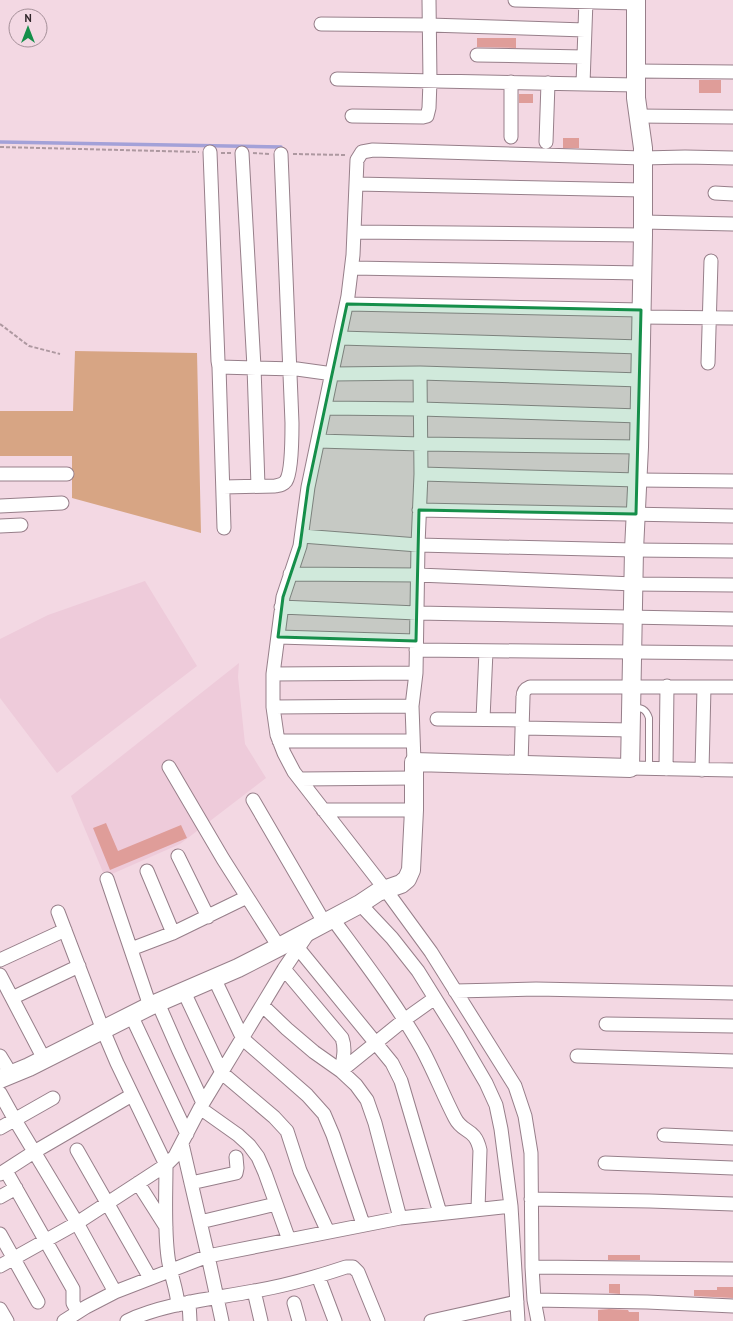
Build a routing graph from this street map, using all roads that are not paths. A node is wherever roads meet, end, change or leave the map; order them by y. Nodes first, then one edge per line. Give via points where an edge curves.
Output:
1 (429, 0) edge
2 (515, 0) edge
3 (545, 0) edge
4 (586, 1) edge
5 (636, 1) edge
6 (321, 24) dead end
7 (429, 25) junction
8 (585, 30) junction
9 (477, 55) dead end
10 (584, 57) junction
11 (733, 72) edge
12 (636, 78) junction
13 (337, 79) dead end
14 (430, 81) junction
15 (511, 82) junction
16 (548, 83) junction
17 (583, 84) junction
18 (352, 116) dead end
19 (638, 116) junction
20 (733, 117) edge
21 (511, 137) dead end
22 (546, 142) dead end
23 (210, 152) road end
24 (242, 153) road end
25 (281, 154) road end
26 (643, 154) junction
27 (733, 158) edge
28 (356, 184) junction
29 (643, 190) junction
30 (715, 193) dead end
31 (733, 194) edge
32 (733, 224) edge
33 (643, 229) junction
34 (354, 232) junction
35 (711, 261) dead end
36 (352, 268) junction
37 (642, 273) junction
38 (347, 304) junction
39 (641, 314) junction
40 (709, 318) junction
41 (733, 318) edge
42 (340, 338) junction
43 (641, 347) junction
44 (708, 363) dead end
45 (220, 367) junction
46 (254, 367) junction
47 (289, 368) junction
48 (329, 373) junction
49 (420, 373) junction
50 (641, 380) junction
51 (325, 408) junction
52 (420, 410) junction
53 (640, 416) junction
54 (318, 441) junction
55 (421, 444) junction
56 (639, 447) junction
57 (0, 474) edge
58 (67, 474) dead end
59 (421, 474) junction
60 (638, 480) junction
61 (733, 481) edge
62 (258, 486) junction
63 (223, 487) junction
64 (62, 504) dead end
65 (0, 506) edge
66 (419, 510) junction
67 (636, 514) junction
68 (733, 516) edge
69 (21, 525) dead end
70 (0, 526) edge
71 (224, 528) dead end
72 (302, 536) junction
73 (418, 545) junction
74 (634, 550) junction
75 (733, 551) edge
76 (290, 574) junction
77 (418, 576) junction
78 (634, 584) junction
79 (733, 585) edge
80 (281, 607) junction
81 (417, 613) junction
82 (633, 617) junction
83 (733, 619) edge
84 (278, 637) junction
85 (416, 645) junction
86 (486, 651) junction
87 (632, 653) junction
88 (733, 653) edge
89 (416, 673) junction
90 (273, 674) junction
91 (667, 686) junction
92 (632, 687) junction
93 (704, 687) junction
94 (733, 687) edge
95 (412, 706) junction
96 (631, 706) junction
97 (273, 707) junction
98 (437, 719) dead end
99 (483, 719) junction
100 (522, 724) junction
101 (630, 730) junction
102 (279, 741) junction
103 (413, 741) junction
104 (521, 765) junction
105 (168, 766) dead end
106 (630, 768) junction
107 (649, 768) junction
108 (666, 769) junction
109 (414, 770) junction
110 (702, 770) junction
111 (733, 770) edge
112 (300, 779) junction
113 (253, 800) dead end
114 (323, 810) junction
115 (414, 810) junction
116 (178, 856) dead end
117 (147, 871) dead end
118 (107, 878) dead end
119 (373, 896) junction
120 (247, 897) junction
121 (58, 912) dead end
122 (208, 917) junction
123 (321, 924) junction
124 (65, 930) junction
125 (173, 934) junction
126 (279, 947) junction
127 (298, 948) junction
128 (131, 949) junction
129 (0, 960) edge
130 (79, 966) junction
131 (284, 970) junction
132 (0, 975) edge
133 (214, 978) junction
134 (455, 990) junction
135 (184, 992) junction
136 (733, 993) edge
137 (12, 998) junction
138 (435, 998) junction
139 (154, 1004) junction
140 (263, 1006) junction
141 (131, 1015) junction
142 (404, 1020) junction
143 (606, 1024) dead end
144 (733, 1026) edge
145 (103, 1030) junction
146 (243, 1039) junction
147 (375, 1043) junction
148 (0, 1056) edge
149 (577, 1056) dead end
150 (44, 1059) junction
151 (733, 1061) edge
152 (341, 1071) junction
153 (222, 1073) junction
154 (5, 1076) edge
155 (0, 1093) edge
156 (132, 1095) junction
157 (53, 1098) dead end
158 (202, 1106) junction
159 (14, 1120) junction
160 (0, 1128) edge
161 (664, 1135) dead end
162 (733, 1138) edge
163 (184, 1139) junction
164 (76, 1150) dead end
165 (34, 1152) junction
166 (236, 1157) dead end
167 (605, 1163) dead end
168 (166, 1165) junction
169 (733, 1168) edge
170 (3, 1172) edge
171 (138, 1183) junction
172 (191, 1183) junction
173 (16, 1188) junction
174 (0, 1197) edge
175 (532, 1199) junction
176 (107, 1203) junction
177 (276, 1204) junction
178 (733, 1204) edge
179 (511, 1206) junction
180 (478, 1209) junction
181 (440, 1213) junction
182 (400, 1218) junction
183 (200, 1222) junction
184 (77, 1223) junction
185 (363, 1224) junction
186 (166, 1227) junction
187 (328, 1232) junction
188 (0, 1234) edge
189 (289, 1240) junction
190 (45, 1241) junction
191 (208, 1256) junction
192 (14, 1258) junction
193 (0, 1266) edge
194 (532, 1267) junction
195 (733, 1269) edge
196 (170, 1270) junction
197 (318, 1276) junction
198 (150, 1278) junction
199 (254, 1291) junction
200 (115, 1292) junction
201 (218, 1297) junction
202 (534, 1300) junction
203 (38, 1302) dead end
204 (517, 1302) junction
205 (294, 1303) dead end
206 (183, 1304) junction
207 (733, 1306) edge
208 (0, 1309) edge
209 (78, 1312) junction
210 (7, 1321) edge
211 (64, 1321) edge
212 (129, 1321) edge
213 (190, 1321) edge
214 (222, 1321) edge
215 (261, 1321) edge
216 (299, 1321) edge
217 (335, 1321) edge
218 (378, 1321) edge
219 (431, 1321) edge
220 (518, 1321) edge
221 (538, 1321) edge

1 - 7 street
2 - 3 street
3 - 4 street
4 - 5 street
4 - 8 street
5 - 12 street
6 - 7 street
7 - 8 street
7 - 14 street
8 - 10 street
9 - 10 street
10 - 17 street
11 - 12 street
12 - 17 street
12 - 19 street
13 - 14 street
14 - 15 street
14 - 18 street via 427,116
15 - 16 street
15 - 21 street
16 - 17 street
16 - 22 street
19 - 20 street
19 - 26 street
23 - 45 street
24 - 46 street
25 - 47 street
26 - 27 street
26 - 28 street via 373,150 359,155
26 - 29 street
28 - 29 street
28 - 34 street
29 - 33 street
30 - 31 street
32 - 33 street
33 - 34 street
33 - 37 street
34 - 36 street
35 - 40 street
36 - 37 street
36 - 38 street
37 - 39 street
38 - 39 street
38 - 42 street
39 - 40 street
39 - 43 street
40 - 41 street
40 - 44 street
42 - 43 street
42 - 48 street
43 - 50 street
45 - 46 street
45 - 63 street
46 - 47 street
46 - 62 street
47 - 48 street
47 - 62 street via 292,437 288,476 281,485
48 - 49 street
48 - 51 street
49 - 50 street
49 - 52 street
50 - 53 street
51 - 52 street
51 - 54 street
52 - 53 street
52 - 55 street
53 - 56 street
54 - 55 street
54 - 72 street via 308,487
55 - 56 street
55 - 59 street
56 - 60 street
57 - 58 street
59 - 60 street
59 - 66 street
60 - 61 street
60 - 67 street
62 - 63 street
63 - 71 street
64 - 65 street
66 - 67 street
66 - 73 street
67 - 68 street
67 - 74 street
69 - 70 street
72 - 73 street
72 - 76 street
73 - 74 street
73 - 77 street
74 - 75 street
74 - 78 street
76 - 77 street
76 - 80 street
77 - 78 street
77 - 81 street
78 - 79 street
78 - 82 street
80 - 81 street
80 - 84 street
81 - 82 street
81 - 85 street
82 - 83 street
82 - 87 street
84 - 85 street
84 - 90 street
85 - 86 street
85 - 89 street
86 - 87 street
86 - 99 street
87 - 88 street
87 - 92 street
89 - 90 street
89 - 95 street
90 - 97 street
91 - 92 street
91 - 93 street
91 - 108 street
92 - 96 street
92 - 100 street via 526,689 523,692
93 - 94 street
93 - 110 street
95 - 97 street
95 - 103 street
96 - 101 street
96 - 107 lane via 641,708 647,712 649,718
97 - 102 street
98 - 99 street
99 - 100 street
100 - 101 street
100 - 104 street
101 - 106 street
102 - 103 street
102 - 112 street
103 - 109 street
104 - 106 street
104 - 109 street
105 - 120 street
106 - 107 street
107 - 108 street
108 - 110 street
109 - 112 street
109 - 115 street
110 - 111 street
112 - 114 street
113 - 123 street
114 - 115 street
114 - 119 street
115 - 119 street via 411,870 407,879
116 - 122 street
117 - 125 street
118 - 128 street
119 - 123 street
119 - 134 street via 431,952
119 - 138 street via 392,938
120 - 122 street
120 - 126 street
121 - 124 street
122 - 125 street
123 - 126 street
123 - 127 street
123 - 142 street via 384,988
124 - 129 street
124 - 130 street
125 - 128 street
126 - 133 street
127 - 131 street
127 - 147 street
128 - 139 street
130 - 137 street
130 - 145 street
131 - 140 street
131 - 152 street via 342,1038 344,1051
132 - 137 street
133 - 135 street
133 - 146 street
134 - 136 street
134 - 175 street via 515,1086 525,1116 531,1153
135 - 139 street
135 - 153 street
137 - 150 street
138 - 142 street
138 - 179 street via 496,1105
139 - 141 street
139 - 158 street via 179,1051
140 - 146 street
140 - 152 street via 314,1052
141 - 145 street
141 - 163 street
142 - 147 street
142 - 180 street via 422,1049 456,1119 478,1142
143 - 144 street
145 - 150 street
145 - 156 street
146 - 153 street
146 - 185 street via 307,1095 324,1114
147 - 152 street
147 - 181 street via 392,1064 401,1081
148 - 154 street
149 - 151 street
150 - 154 street
152 - 182 street via 367,1100
153 - 158 street
153 - 187 street via 287,1131 310,1194
155 - 159 street
156 - 165 street
156 - 168 street
157 - 159 street
158 - 163 street
158 - 177 street via 249,1145 258,1157
159 - 160 street
159 - 165 street
161 - 162 street
163 - 168 street via 175,1156
163 - 172 street
164 - 176 street
165 - 170 street
165 - 184 street
166 - 172 street via 236,1173
167 - 169 street
168 - 171 street
168 - 186 street
170 - 173 street
171 - 176 street
171 - 186 street
172 - 183 street
173 - 174 street
173 - 190 street
175 - 178 street
175 - 194 street
176 - 184 street
176 - 198 street
177 - 183 street
177 - 189 street
179 - 180 street
179 - 204 street
180 - 181 street
181 - 182 street
182 - 185 street
183 - 191 street
184 - 190 street
184 - 200 street
185 - 187 street
186 - 196 street
187 - 189 street
188 - 192 street
189 - 191 street
190 - 192 street
190 - 209 street via 72,1289 73,1303
191 - 196 street
191 - 201 street
192 - 193 street
192 - 203 street
194 - 195 street
194 - 202 street
196 - 198 street
196 - 206 street via 177,1296
197 - 199 street
197 - 217 street
197 - 218 street via 353,1267 358,1272
198 - 200 street
199 - 201 street
199 - 215 street
200 - 209 street
201 - 206 street
201 - 214 street
202 - 207 street
202 - 221 street
204 - 219 street
204 - 220 street
205 - 216 street
206 - 212 street via 153,1311
206 - 213 street
208 - 210 street
209 - 211 street

